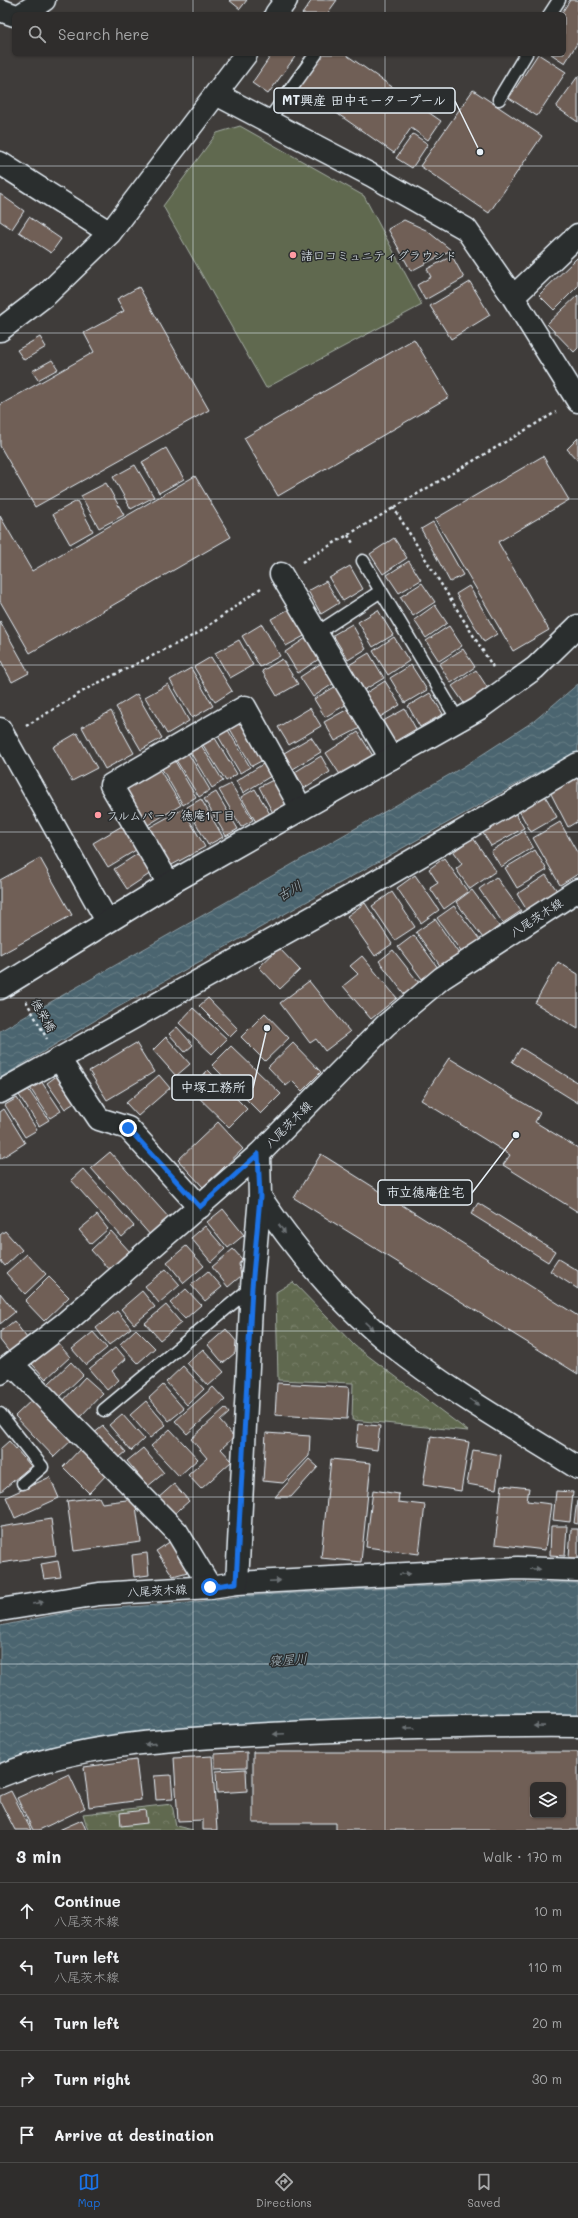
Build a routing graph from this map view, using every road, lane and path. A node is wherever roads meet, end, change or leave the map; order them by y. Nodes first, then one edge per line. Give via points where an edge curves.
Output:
1 (44, 0) edge
2 (286, 0) edge
3 (559, 0) edge
4 (0, 10) edge
5 (25, 12) edge
6 (277, 12) edge
7 (551, 12) edge
8 (12, 14) edge
9 (244, 56) edge
10 (315, 56) edge
11 (525, 56) edge
12 (216, 94) junction
13 (499, 99) dead end
14 (268, 121) junction
15 (0, 164) edge
16 (110, 233) junction
17 (578, 235) edge
18 (513, 297) junction
19 (0, 330) edge
20 (578, 401) edge
21 (393, 507) dead end
22 (363, 561) dead end
23 (282, 574) dead end
24 (381, 591) junction
25 (578, 626) edge
26 (317, 634) junction
27 (506, 690) junction
28 (458, 720) junction
29 (0, 729) edge
30 (391, 758) junction
31 (578, 764) edge
32 (301, 808) junction
33 (169, 884) junction
34 (578, 890) edge
35 (107, 921) junction
36 (7, 984) edge
37 (59, 1059) junction
38 (0, 1092) edge
39 (258, 1154) junction
40 (260, 1197) junction
41 (200, 1207) junction
42 (252, 1287) junction
43 (6, 1368) edge
44 (104, 1410) dead end
45 (0, 1414) edge
46 (578, 1468) edge
47 (23, 1483) dead end
48 (578, 1570) edge
49 (236, 1583) junction
50 (210, 1587) junction
51 (0, 1610) edge
52 (578, 1726) edge
53 (0, 1776) edge

1 - 5 street
2 - 6 street
3 - 7 lane
4 - 8 street
9 - 12 street
10 - 14 lane
11 - 13 lane
12 - 14 street
12 - 16 street
14 - 18 street via 466,229
15 - 16 street
16 - 19 street via 47,294
17 - 18 street
18 - 20 street
21 - 27 path
22 - 24 lane
23 - 26 street
24 - 26 lane
24 - 28 lane
25 - 27 street via 541,663
26 - 30 street
27 - 28 street
28 - 30 street
29 - 35 street
30 - 32 street
31 - 37 street via 358,892
32 - 33 street
32 - 33 street via 245,707 111,784
33 - 35 street
34 - 39 street, 八尾茨木線 via 442,978 386,1025
35 - 36 street via 87,936
36 - 37 path, 徳栄橋
37 - 38 street
37 - 41 street via 99,1119 128,1128
39 - 40 street, 八尾茨木線
39 - 41 street
40 - 42 street, 八尾茨木線
40 -> 46 street via 312,1266 380,1335 434,1375
41 - 43 street via 64,1324
42 - 44 lane
42 - 49 street, 八尾茨木線
43 - 50 street via 178,1532
45 - 47 lane via 42,1467
49 -> 48 street via 518,1568
49 - 50 street, 八尾茨木線
51 -> 50 street, 八尾茨木線 via 99,1594
52 -> 53 street via 517,1725 358,1730 209,1738 119,1747 44,1759

